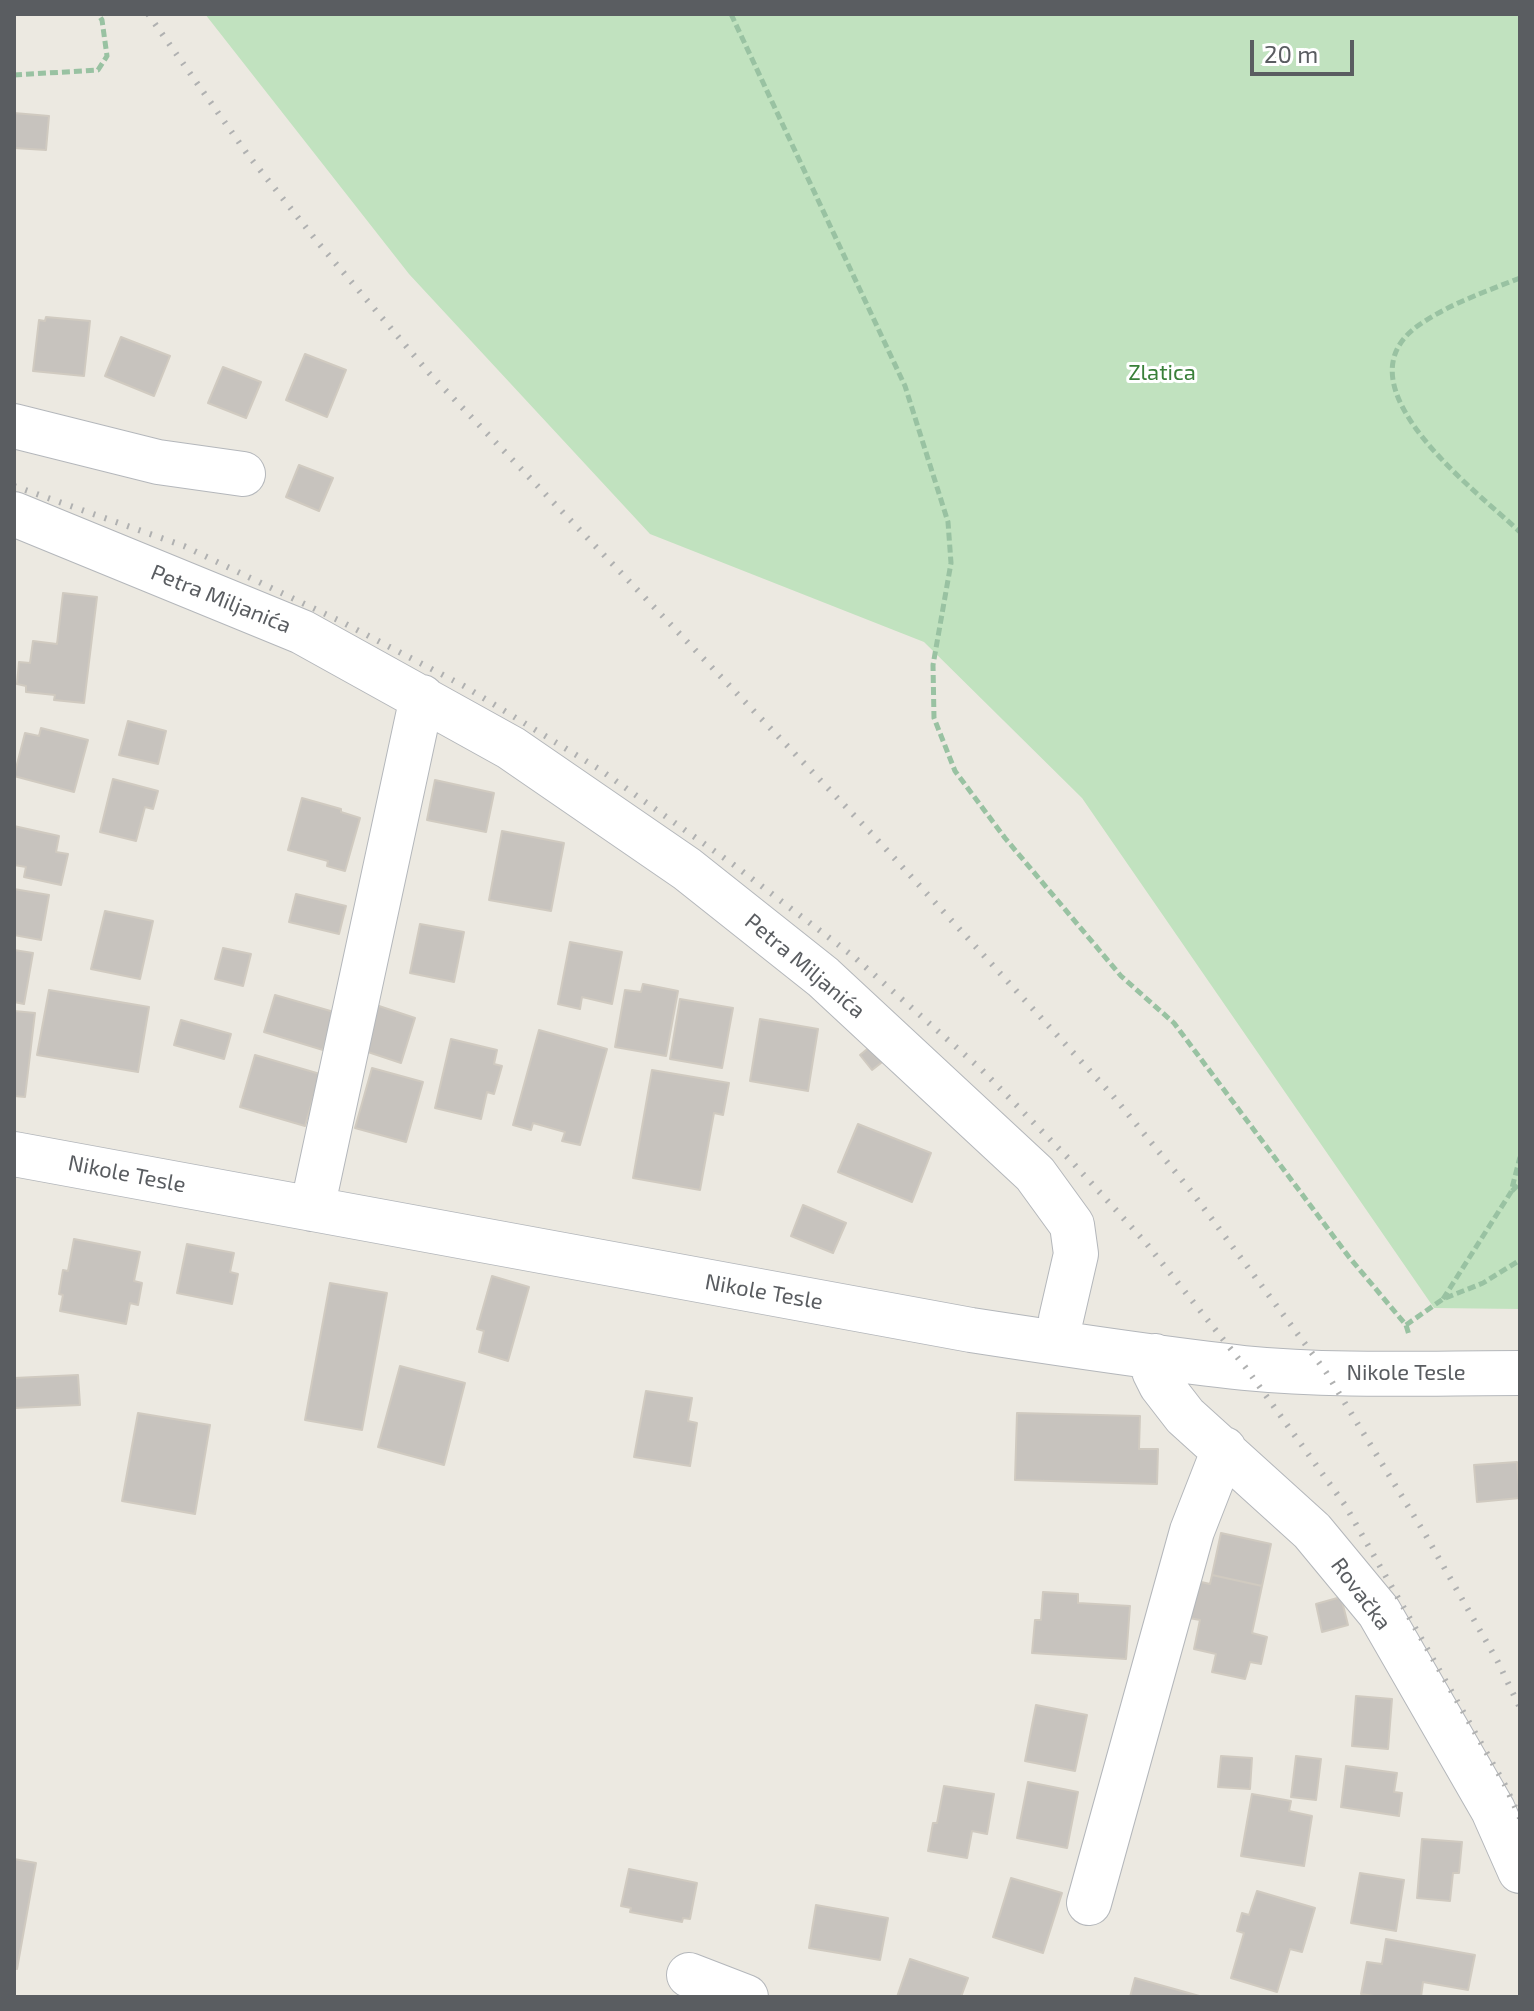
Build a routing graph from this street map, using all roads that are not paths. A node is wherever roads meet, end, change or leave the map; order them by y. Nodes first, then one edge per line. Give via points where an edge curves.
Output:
1 (14, 426) edge
2 (243, 474) dead end
3 (14, 514) edge
4 (422, 697) junction
5 (14, 1154) edge
6 (312, 1209) junction
7 (1061, 1319) dead end
8 (1155, 1356) junction
9 (1520, 1373) edge
10 (1224, 1449) junction
11 (1520, 1871) edge
12 (1089, 1903) dead end
13 (689, 1975) dead end
14 (746, 1997) edge

1 - 2 street via 158,462
3 - 4 street, Petra Miljanića via 302,632
4 - 6 street
4 - 7 street, Petra Miljanića via 523,756 687,869 823,977 1035,1174 1072,1225 1076,1254
5 - 6 street, Nikole Tesle
6 - 8 street, Nikole Tesle via 971,1330
8 - 9 street, Nikole Tesle via 1326,1372
8 - 10 street, Rovačka via 1154,1371 1169,1397
10 - 11 street, Rovačka via 1312,1531 1379,1612 1493,1810
10 - 12 street via 1192,1531
13 - 14 street

